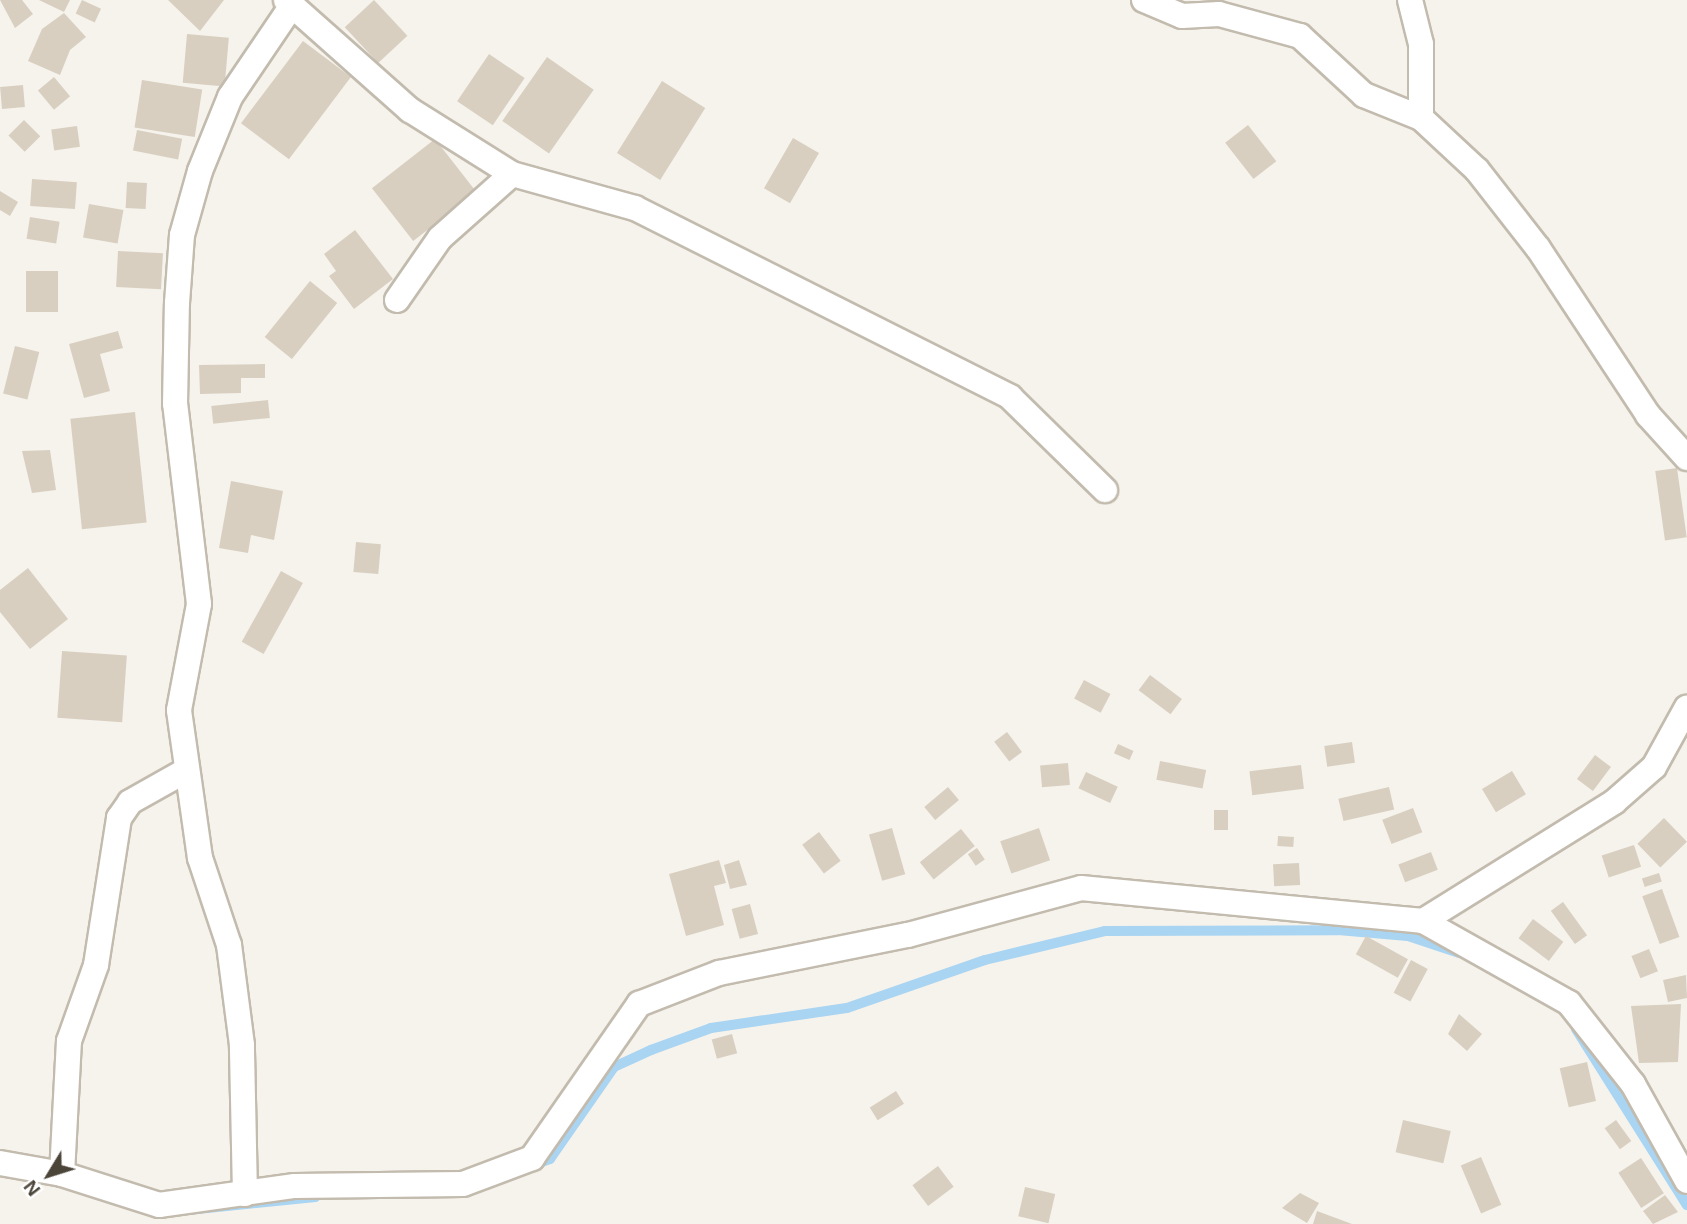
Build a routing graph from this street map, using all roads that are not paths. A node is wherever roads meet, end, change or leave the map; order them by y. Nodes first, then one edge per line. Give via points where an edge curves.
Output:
1 (1144, 0) edge
2 (1410, 0) edge
3 (288, 3) edge
4 (1421, 118) junction
5 (512, 174) junction
6 (397, 300) dead end
7 (1687, 458) edge
8 (1105, 490) dead end
9 (1687, 706) edge
10 (185, 771) junction
11 (1423, 921) junction
12 (0, 1163) edge
13 (62, 1174) junction
14 (1687, 1181) edge
15 (245, 1194) junction

1 - 4 street via 1182,16 1219,14 1300,36 1364,95
2 - 4 street via 1421,44
3 - 5 street via 410,110
3 - 10 street via 230,97 181,235 175,404 199,604 179,709
4 - 7 street via 1500,199 1648,415
5 - 6 street via 440,237
5 - 8 street via 635,208 1010,397
9 - 11 street via 1654,767 1614,802
10 - 13 street via 130,802 118,818 96,965 69,1041
10 - 15 street via 200,858 229,945 242,1045
11 - 14 street via 1569,1003 1633,1084
11 - 15 street via 1081,888 908,935 719,973 639,1004 532,1158 463,1184 295,1186
12 - 13 street
13 - 15 street via 159,1205

